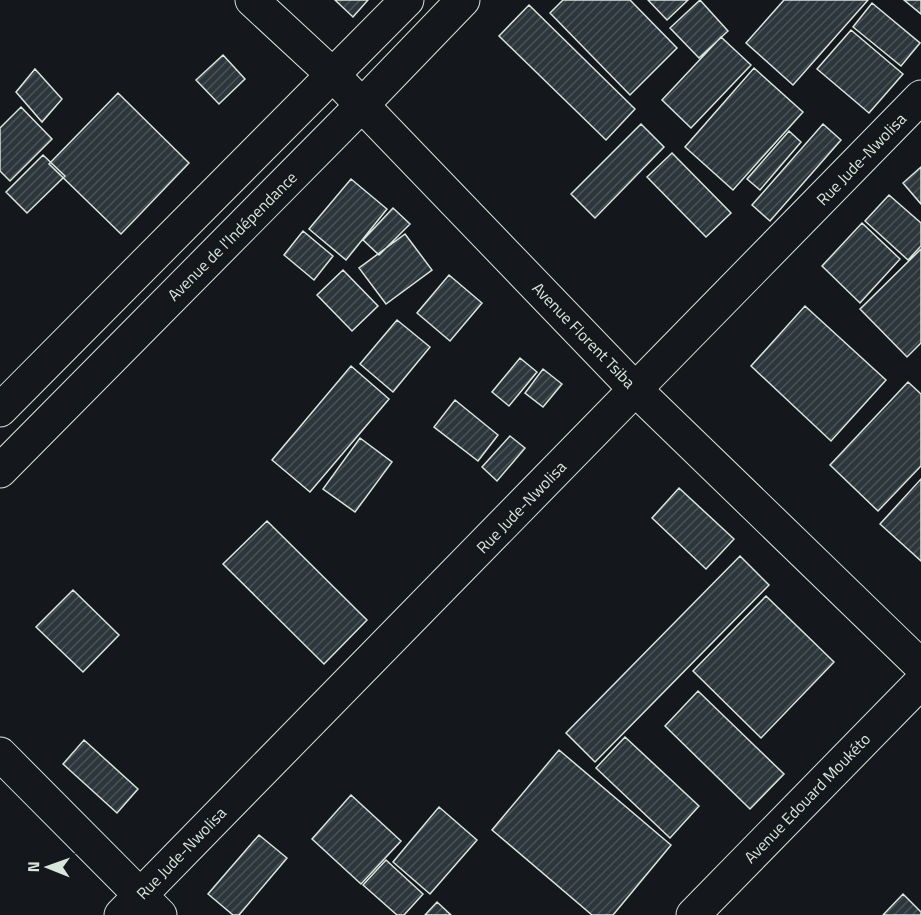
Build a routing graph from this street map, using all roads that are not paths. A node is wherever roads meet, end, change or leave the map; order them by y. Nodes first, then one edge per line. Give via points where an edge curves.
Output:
1 (252, 0) edge
2 (407, 0) edge
3 (463, 0) edge
4 (333, 75) junction
5 (921, 97) edge
6 (362, 105) junction
7 (636, 390) junction
8 (0, 410) edge
9 (0, 471) edge
10 (921, 666) edge
11 (921, 682) edge
12 (0, 754) edge
13 (140, 908) edge
14 (693, 915) edge

1 - 4 street, Avenue Florent Tsiba
2 - 4 street
3 - 6 street, Avenue de l'Indépendance
4 - 6 street, Avenue Florent Tsiba
4 - 8 street
5 - 7 street, Rue Jude-Nwolisa
6 - 7 street, Avenue Florent Tsiba
6 - 9 street, Avenue de l'Indépendance
7 - 10 street, Avenue Florent Tsiba
7 - 13 street, Rue Jude-Nwolisa
11 - 14 street, Avenue Edouard Moukéto
12 - 13 street

